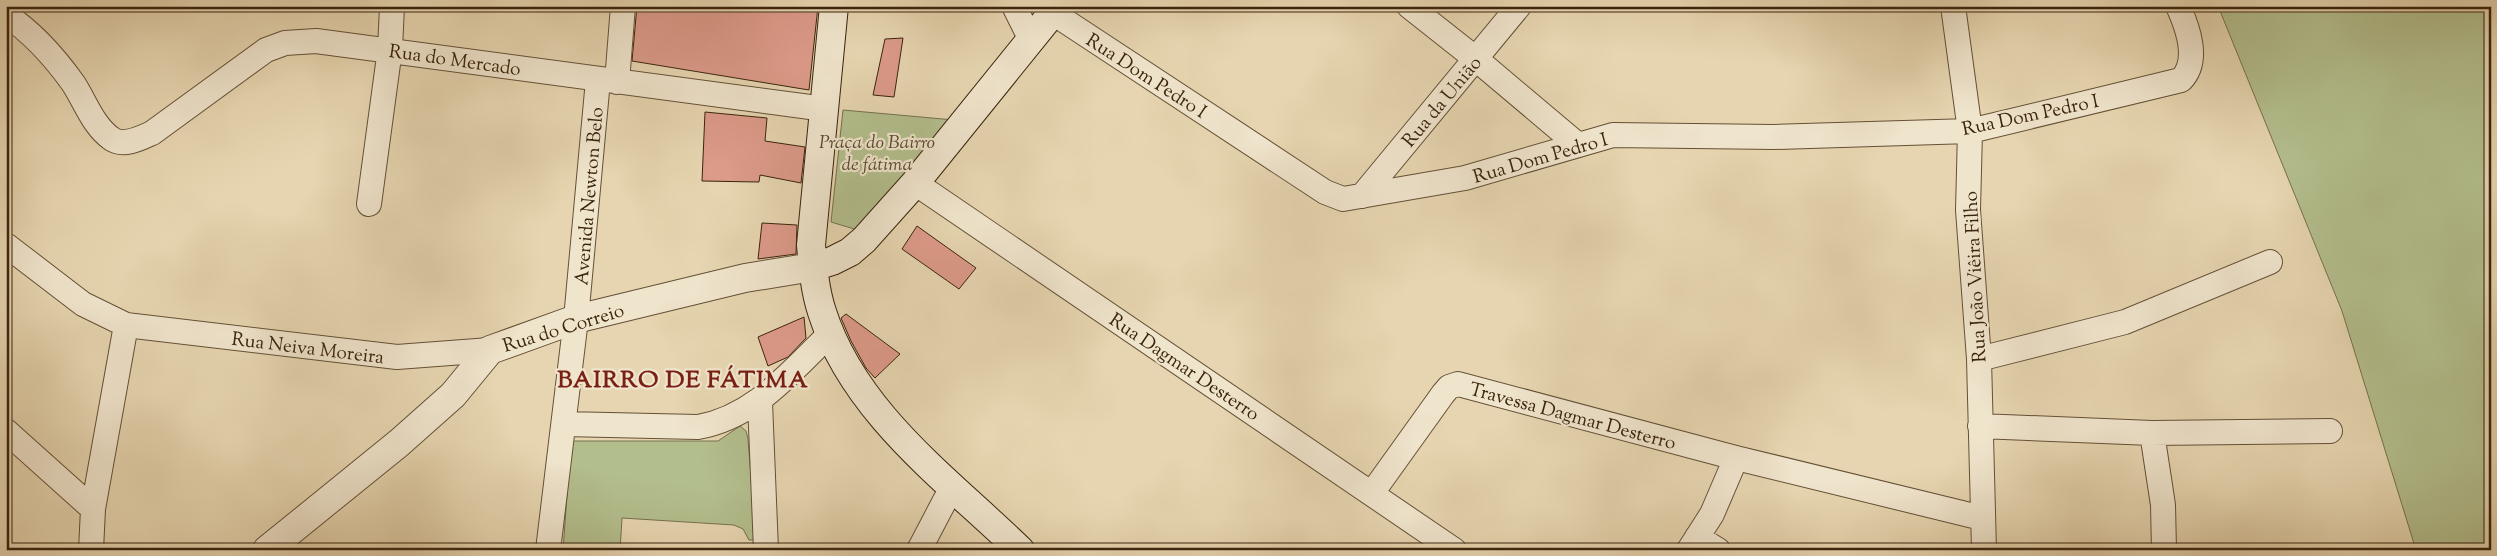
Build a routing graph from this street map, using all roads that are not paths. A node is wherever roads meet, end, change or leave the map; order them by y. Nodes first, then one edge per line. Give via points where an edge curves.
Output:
1 (392, 6) edge
2 (623, 6) edge
3 (834, 6) edge
4 (1014, 6) edge
5 (1409, 6) edge
6 (1519, 6) edge
7 (1953, 6) edge
8 (2178, 6) edge
9 (1056, 9) edge
10 (6, 15) edge
11 (1031, 40) junction
12 (390, 49) junction
13 (1476, 59) junction
14 (607, 81) junction
15 (825, 109) junction
16 (1970, 131) junction
17 (1578, 144) junction
18 (915, 183) junction
19 (1362, 196) junction
20 (368, 204) dead end
21 (6, 245) edge
22 (2270, 262) dead end
23 (813, 267) junction
24 (576, 319) junction
25 (126, 325) junction
26 (830, 334) junction
27 (490, 350) junction
28 (1979, 359) junction
29 (760, 402) junction
30 (564, 424) junction
31 (1980, 426) junction
32 (6, 431) edge
33 (2330, 431) dead end
34 (2152, 433) junction
35 (1736, 458) junction
36 (952, 487) junction
37 (1372, 493) junction
38 (93, 509) junction
39 (1982, 518) junction
40 (1693, 543) edge
41 (91, 550) edge
42 (267, 550) edge
43 (548, 550) edge
44 (766, 550) edge
45 (918, 550) edge
46 (1020, 550) edge
47 (1454, 550) edge
48 (1718, 550) edge
49 (1984, 550) edge
50 (2164, 550) edge

1 - 12 street
2 - 14 street, Avenida Newton Belo
3 - 15 main road
4 - 11 street
5 - 13 street
6 - 13 street, Rua da União
7 - 16 street, Rua João Viêira Filho
8 - 16 street, Rua Dom Pedro I via 2191,51 2188,72 2181,80
9 - 11 main road, Rua do Correio
9 - 19 street, Rua Dom Pedro I via 1325,192 1343,199
10 - 12 street, Rua do Mercado via 45,49 73,83 102,129 114,140 137,140 152,133 266,50 285,43 316,41
11 - 18 main road, Rua do Correio
12 - 14 street, Rua do Mercado
12 - 20 street
13 - 17 street
13 - 19 street, Rua da União
14 - 15 street, Rua do Mercado
14 - 24 street, Avenida Newton Belo
15 - 23 main road via 813,219
16 - 17 street, Rua Dom Pedro I via 1774,137 1613,134
16 - 28 street, Rua João Viêira Filho via 1968,210
17 - 19 street, Rua Dom Pedro I via 1466,178
18 - 23 main road, Rua do Correio via 850,252
18 - 37 street, Rua Dagmar Desterro
21 - 25 street, Rua Neiva Moreira via 82,304
22 - 28 street via 2126,322
23 - 24 main road, Rua do Correio via 746,278
23 - 26 main road via 822,313
24 - 27 main road, Rua do Correio
24 - 30 street, Avenida Newton Belo
25 - 27 street, Rua Neiva Moreira via 397,358
25 - 38 street
26 - 29 street
26 - 36 main road via 860,386 884,418
27 - 42 main road, Rua do Correio via 453,395
28 - 31 street, Rua João Viêira Filho
29 - 30 street via 730,418 698,427
29 - 44 street
30 - 43 street, Avenida Newton Belo
31 - 34 street
31 - 39 street, Rua João Viêira Filho
32 - 38 street
33 - 34 street
34 - 50 street via 2163,505
35 - 37 street, Travessa Dagmar Desterro via 1458,384 1443,394
35 - 39 street, Travessa Dagmar Desterro
35 - 40 street via 1712,514
36 - 45 street
36 - 46 main road
37 - 47 street, Rua Dagmar Desterro
38 - 41 street
39 - 49 street, Rua João Viêira Filho
40 - 48 street

